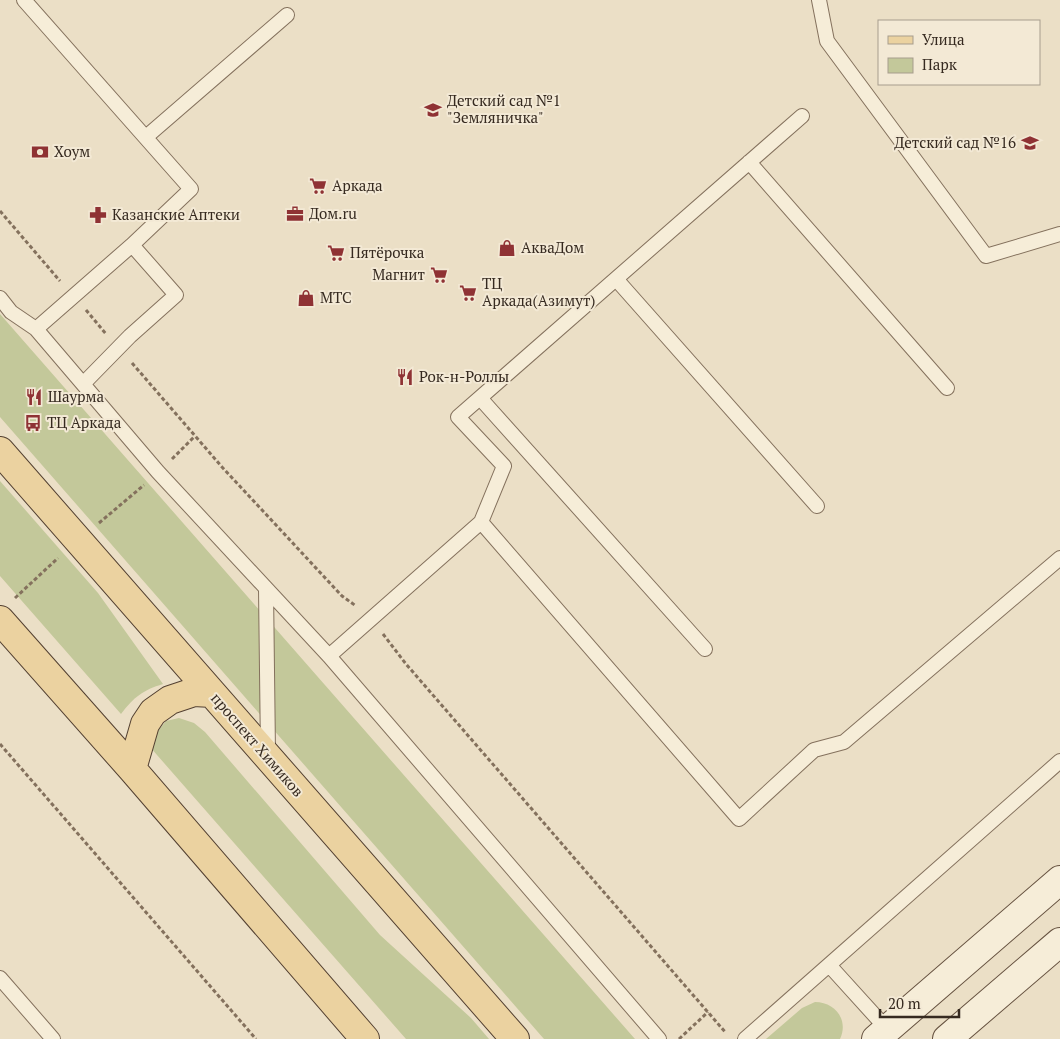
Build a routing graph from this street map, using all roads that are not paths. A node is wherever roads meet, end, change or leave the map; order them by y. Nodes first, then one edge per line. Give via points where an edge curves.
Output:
1 (819, 0) edge
2 (32, 3) edge
3 (287, 16) dead end
4 (802, 116) dead end
5 (146, 137) junction
6 (749, 162) junction
7 (1060, 234) edge
8 (132, 245) junction
9 (616, 279) junction
10 (0, 298) edge
11 (6, 311) edge
12 (36, 329) junction
13 (83, 384) junction
14 (947, 388) dead end
15 (480, 398) junction
16 (0, 451) edge
17 (817, 506) dead end
18 (481, 522) junction
19 (1060, 558) edge
20 (266, 588) junction
21 (0, 620) edge
22 (705, 649) dead end
23 (328, 656) junction
24 (212, 693) junction
25 (268, 757) junction
26 (1060, 761) edge
27 (132, 769) junction
28 (1060, 880) edge
29 (1060, 942) edge
30 (829, 965) junction
31 (0, 978) edge
32 (882, 1034) edge
33 (53, 1039) edge
34 (365, 1039) edge
35 (515, 1039) edge
36 (659, 1039) edge
37 (745, 1039) edge
38 (947, 1039) edge

1 - 7 lane via 827,41 986,256
2 - 5 lane
3 - 5 lane
4 - 6 lane
5 - 8 lane via 191,189
6 - 9 lane
6 - 14 lane
8 - 12 lane
8 - 13 lane via 176,295
9 - 15 lane
9 - 17 lane
10 - 11 lane
11 - 12 lane
12 - 13 lane
13 - 20 lane via 158,472
15 - 18 lane via 458,417 504,466
15 - 22 lane
16 - 24 main road, проспект Химиков
18 - 19 lane via 738,820 814,750 844,742
18 - 23 lane
20 - 23 lane
20 - 25 lane
21 - 27 main road
23 - 36 lane
24 - 25 main road, проспект Химиков
24 - 27 main road via 194,692 170,700 153,712 145,724
25 - 35 main road, проспект Химиков
26 - 30 lane
27 - 34 main road
28 - 32 main road
29 - 38 main road
30 - 32 lane
30 - 37 lane
31 - 33 lane

